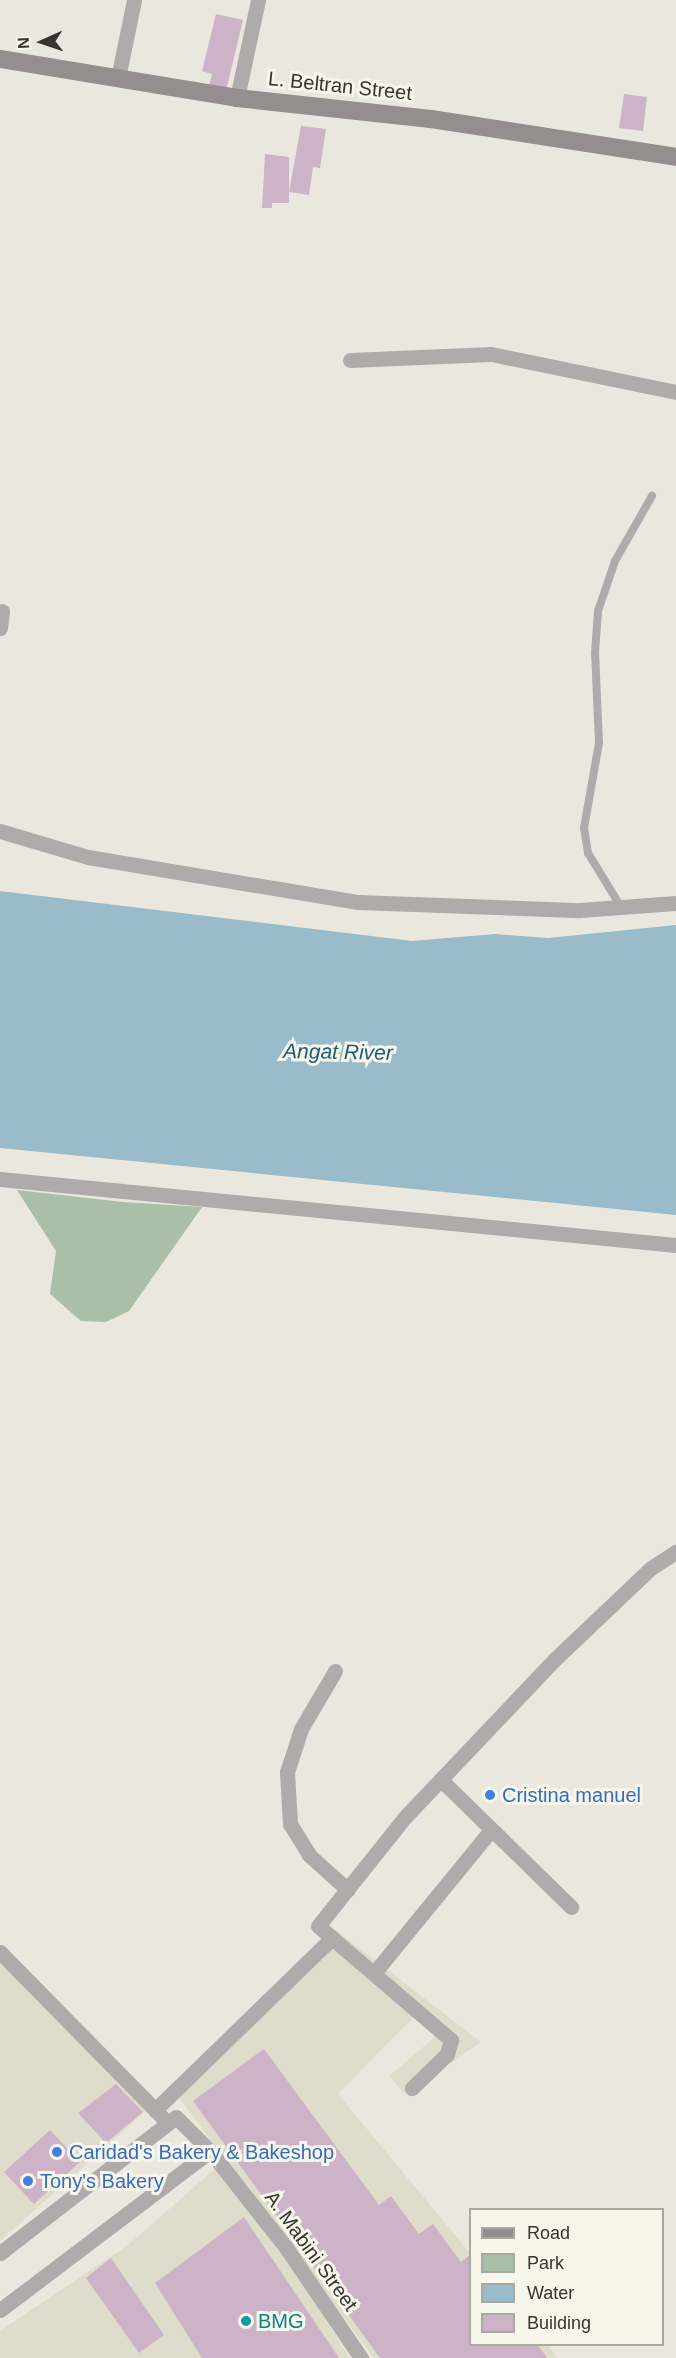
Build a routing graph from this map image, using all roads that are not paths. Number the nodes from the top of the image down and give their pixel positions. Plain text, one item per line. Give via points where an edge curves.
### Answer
1 (134, 0) edge
2 (258, 0) edge
3 (0, 59) edge
4 (118, 78) junction
5 (237, 98) junction
6 (676, 157) edge
7 (350, 360) dead end
8 (676, 392) edge
9 (652, 496) dead end
10 (2, 611) dead end
11 (0, 628) edge
12 (0, 831) edge
13 (676, 903) edge
14 (621, 907) junction
15 (0, 1179) edge
16 (676, 1245) edge
17 (676, 1552) edge
18 (334, 1671) dead end
19 (441, 1780) junction
20 (491, 1830) junction
21 (348, 1890) junction
22 (571, 1907) dead end
23 (333, 1938) junction
24 (0, 1953) edge
25 (374, 1973) junction
26 (412, 2088) dead end
27 (155, 2110) junction
28 (172, 2121) junction
29 (210, 2151) junction
30 (0, 2253) edge
31 (0, 2310) edge
32 (361, 2358) edge

1 - 4 street
2 - 5 street
3 - 4 street, L. Beltran Street
4 - 5 street, L. Beltran Street
5 - 6 street, L. Beltran Street via 431,119
7 - 8 street via 491,354
9 - 14 lane via 615,561 598,611 595,642 599,743 584,828 588,853
10 - 11 street
12 - 14 street via 88,857 358,902
13 - 14 street
15 - 16 street
17 - 19 street via 651,1568 555,1659
18 - 21 street via 301,1729 287,1772 290,1824 309,1855
19 - 20 street
19 - 21 street via 405,1817
20 - 22 street
20 - 25 street
21 - 23 street via 318,1926
23 - 25 street
23 - 27 street
24 - 27 street, A. Mabini Street
25 - 26 street via 451,2040 447,2054
27 - 28 street, A. Mabini Street
28 - 29 street, A. Mabini Street
28 - 30 street
29 - 31 street
29 - 32 street, A. Mabini Street via 287,2249

